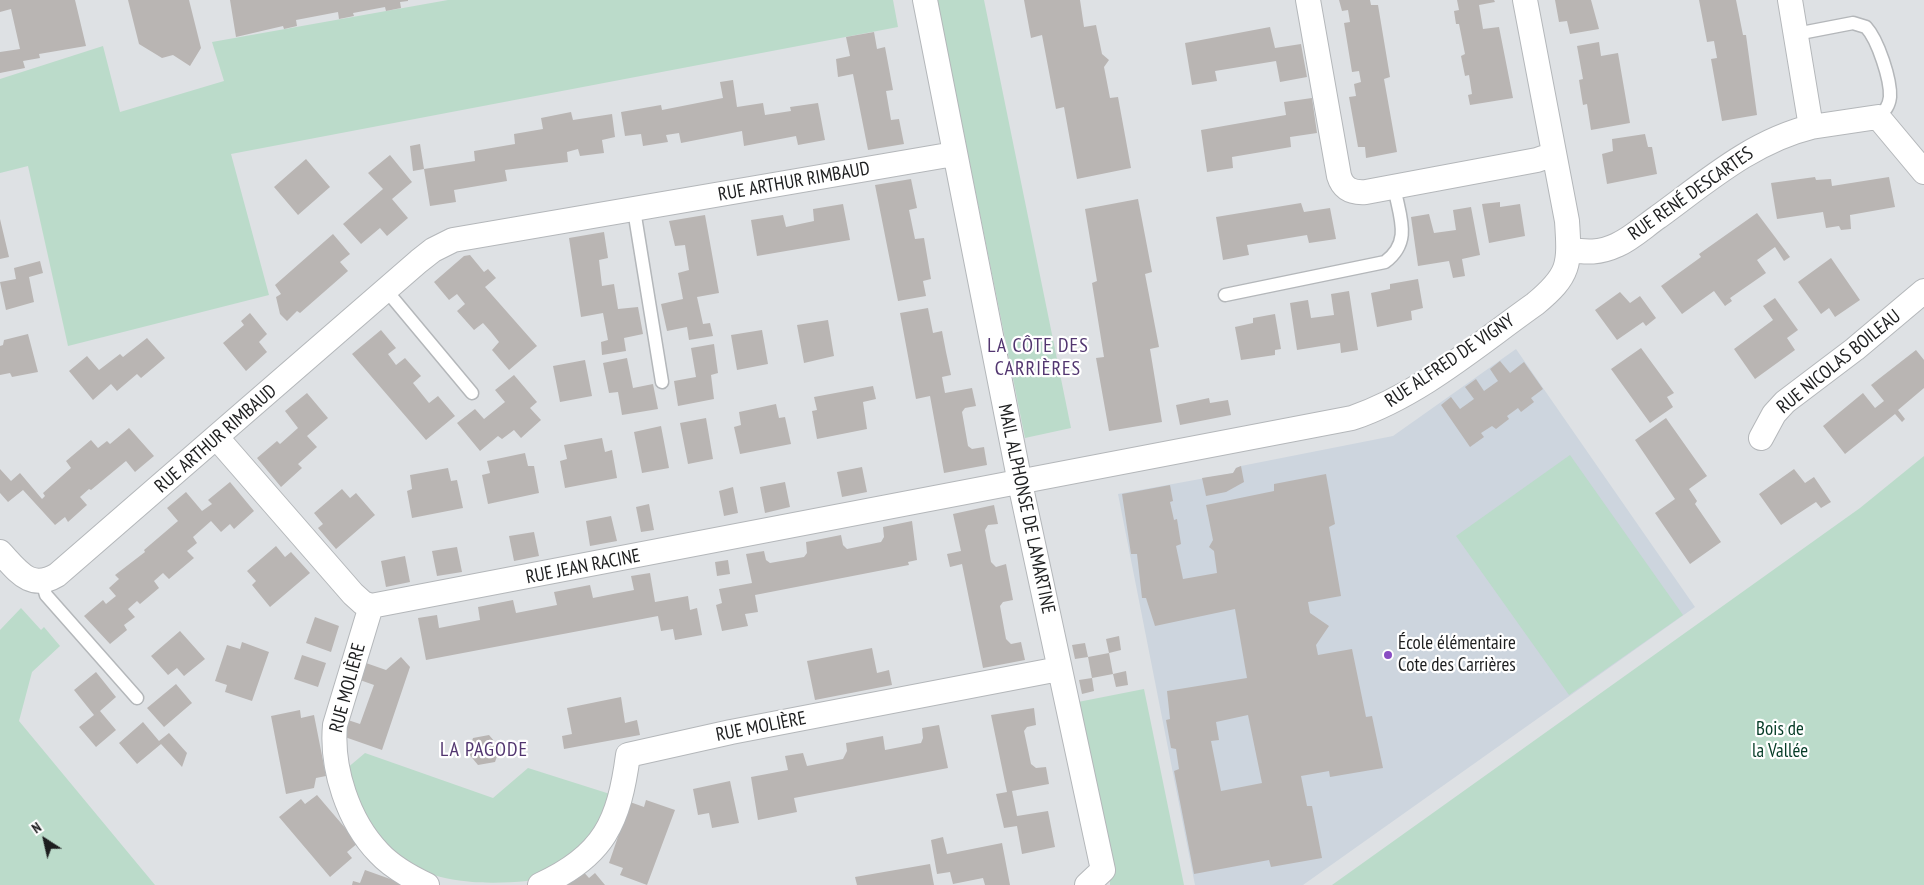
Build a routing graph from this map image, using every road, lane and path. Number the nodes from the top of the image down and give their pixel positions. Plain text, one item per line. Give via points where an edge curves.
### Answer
1 (925, 0) edge
2 (1308, 0) edge
3 (1525, 0) edge
4 (1790, 0) edge
5 (1796, 34) junction
6 (1878, 117) junction
7 (1811, 126) junction
8 (954, 154) junction
9 (1554, 154) junction
10 (1924, 172) edge
11 (1394, 186) junction
12 (634, 210) junction
13 (1569, 249) junction
14 (386, 290) junction
15 (1924, 291) edge
16 (1225, 295) dead end
17 (662, 382) dead end
18 (472, 393) dead end
19 (217, 438) junction
20 (1761, 438) dead end
21 (1020, 483) junction
22 (0, 552) edge
23 (42, 582) junction
24 (371, 606) junction
25 (1059, 669) junction
26 (137, 698) dead end
27 (1095, 878) edge
28 (427, 885) edge
29 (540, 885) edge

1 - 8 street, MAIL ALPHONSE DE LAMARTINE
2 - 11 street via 1342,184 1358,192
3 - 9 street, RUE ALFRED DE VIGNY
4 - 5 street
5 - 6 lane via 1854,23 1866,27 1878,46 1889,89 1888,105
5 - 7 street
6 - 7 street, RUE RENÉ DESCARTES
6 - 10 street
7 - 13 street, RUE RENÉ DESCARTES via 1765,143 1619,245 1584,253
8 - 12 street, RUE ARTHUR RIMBAUD
8 - 21 street, MAIL ALPHONSE DE LAMARTINE
9 - 11 street via 1537,160
9 - 13 street, RUE ALFRED DE VIGNY
11 - 16 lane via 1403,236 1398,251 1385,262
12 - 14 street, RUE ARTHUR RIMBAUD via 453,240 433,250
12 - 17 lane
13 - 21 street, RUE ALFRED DE VIGNY via 1565,272 1551,290 1408,393 1374,411 1333,423
14 - 18 lane
14 - 19 street, RUE ARTHUR RIMBAUD
15 - 20 street, RUE NICOLAS BOILEAU via 1856,349 1786,402 1774,414
19 - 23 street, RUE ARTHUR RIMBAUD via 68,568
19 - 24 street via 353,594
21 - 24 street, RUE JEAN RACINE
21 - 25 street, MAIL ALPHONSE DE LAMARTINE
22 - 23 street via 18,571
23 - 26 lane via 46,596
24 - 28 street, RUE MOLIÈRE via 335,725 340,776 348,802 366,838 394,866
25 - 27 street, MAIL ALPHONSE DE LAMARTINE
25 - 29 street, RUE MOLIÈRE via 628,755 623,793 605,834 577,864

